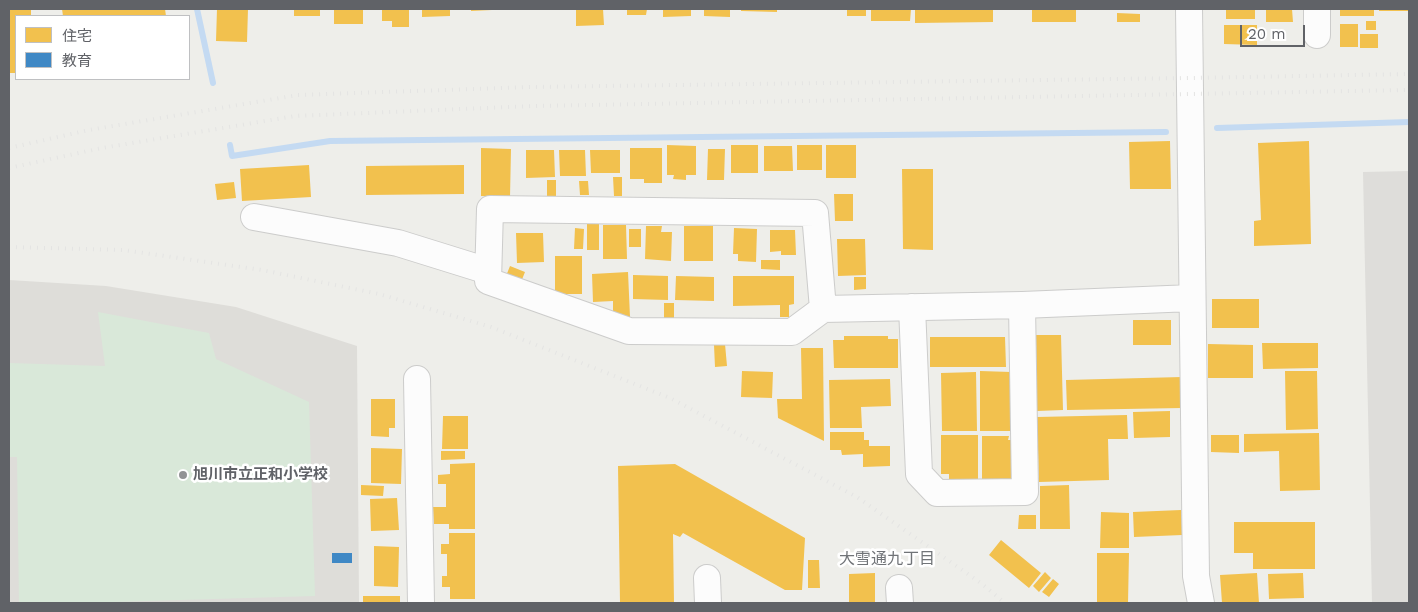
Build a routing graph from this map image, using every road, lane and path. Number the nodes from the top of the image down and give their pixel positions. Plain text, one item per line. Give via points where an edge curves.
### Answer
1 (1189, 9) edge
2 (1317, 9) edge
3 (1317, 35) dead end
4 (254, 217) dead end
5 (488, 271) junction
6 (1192, 298) junction
7 (1022, 305) junction
8 (912, 307) junction
9 (822, 309) junction
10 (417, 379) dead end
11 (707, 578) dead end
12 (421, 603) edge
13 (708, 603) edge
14 (1201, 603) edge

1 - 6 street
2 - 3 street
4 - 5 street via 398,243
5 - 9 street via 488,281 629,331 792,332
5 - 9 street via 490,209 815,214
6 - 7 street
6 - 14 street via 1196,576
7 - 8 street
7 - 8 street via 1025,492 937,493 919,474
8 - 9 street
10 - 12 street
11 - 13 street

